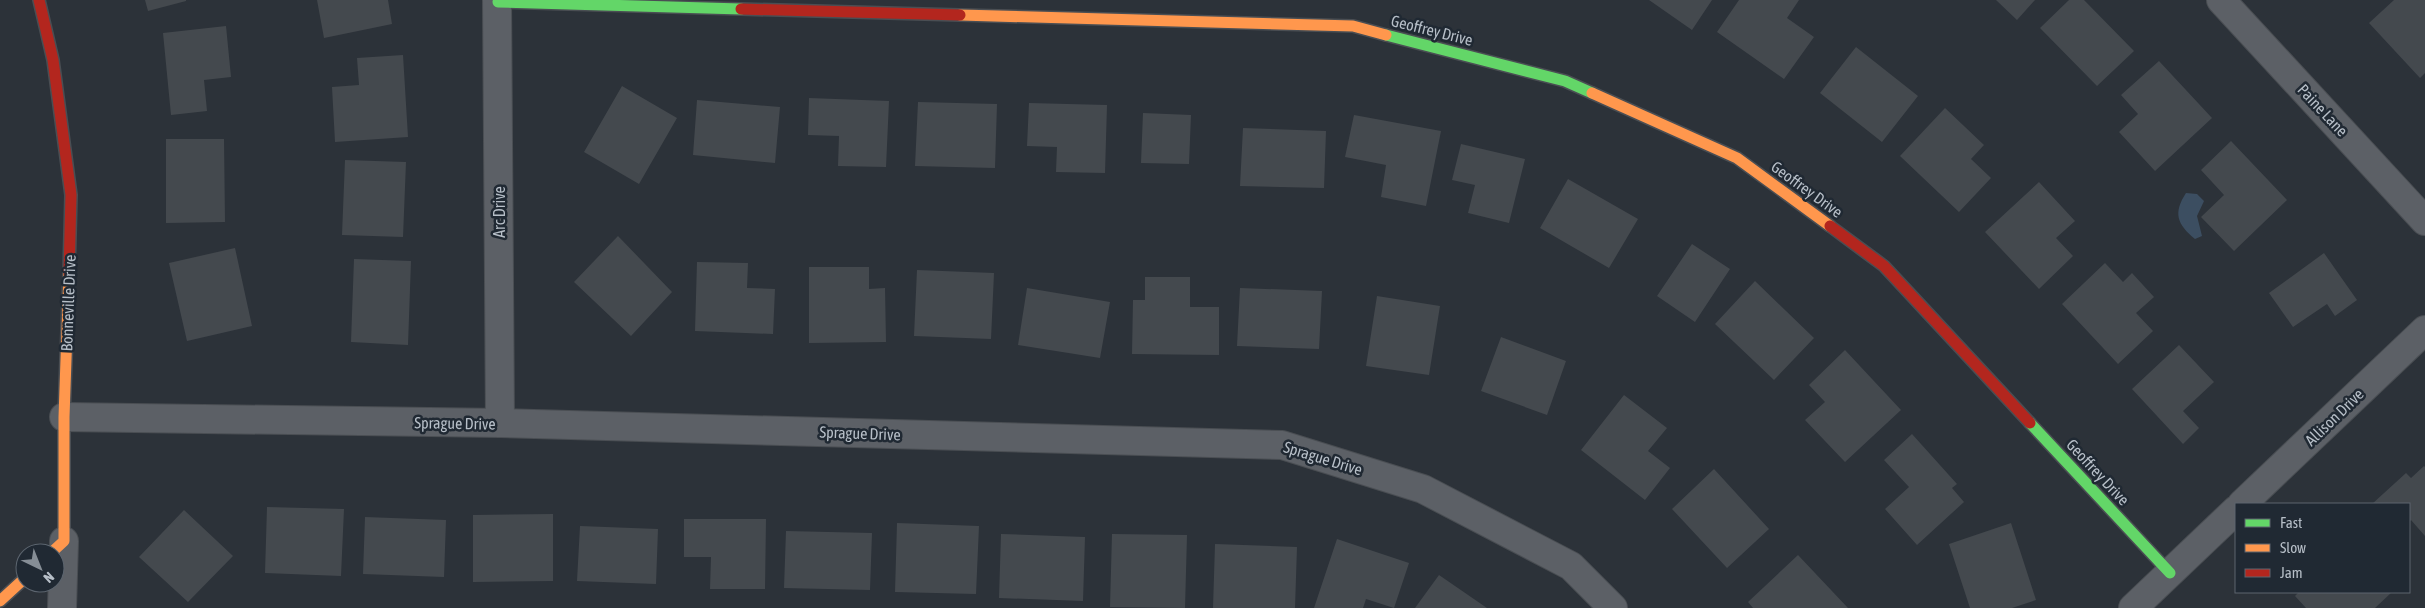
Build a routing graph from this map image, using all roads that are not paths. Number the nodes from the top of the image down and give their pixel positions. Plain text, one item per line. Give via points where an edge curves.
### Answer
1 (39, 0) edge
2 (2221, 0) edge
3 (497, 1) edge
4 (2425, 221) edge
5 (2425, 330) edge
6 (64, 417) junction
7 (500, 423) junction
8 (2243, 503) edge
9 (2235, 511) edge
10 (58, 543) edge
11 (2170, 573) junction
12 (15, 587) edge
13 (61, 593) edge
14 (0, 601) edge
15 (62, 608) edge
16 (1613, 608) edge
17 (2133, 608) edge

1 - 6 street, Bonneville Drive via 53,60 71,195
2 - 4 street, Paine Lane
3 - 7 street, Arc Drive
3 - 11 street, Geoffrey Drive via 1353,26 1566,81 1737,158 1884,266
5 - 8 street, Allison Drive
6 - 7 street, Sprague Drive
6 - 10 street, Bonneville Drive
7 - 16 street, Sprague Drive via 1282,445 1423,489 1571,566
9 - 11 street
11 - 17 street
12 - 14 street
13 - 15 street, Bonneville Drive

